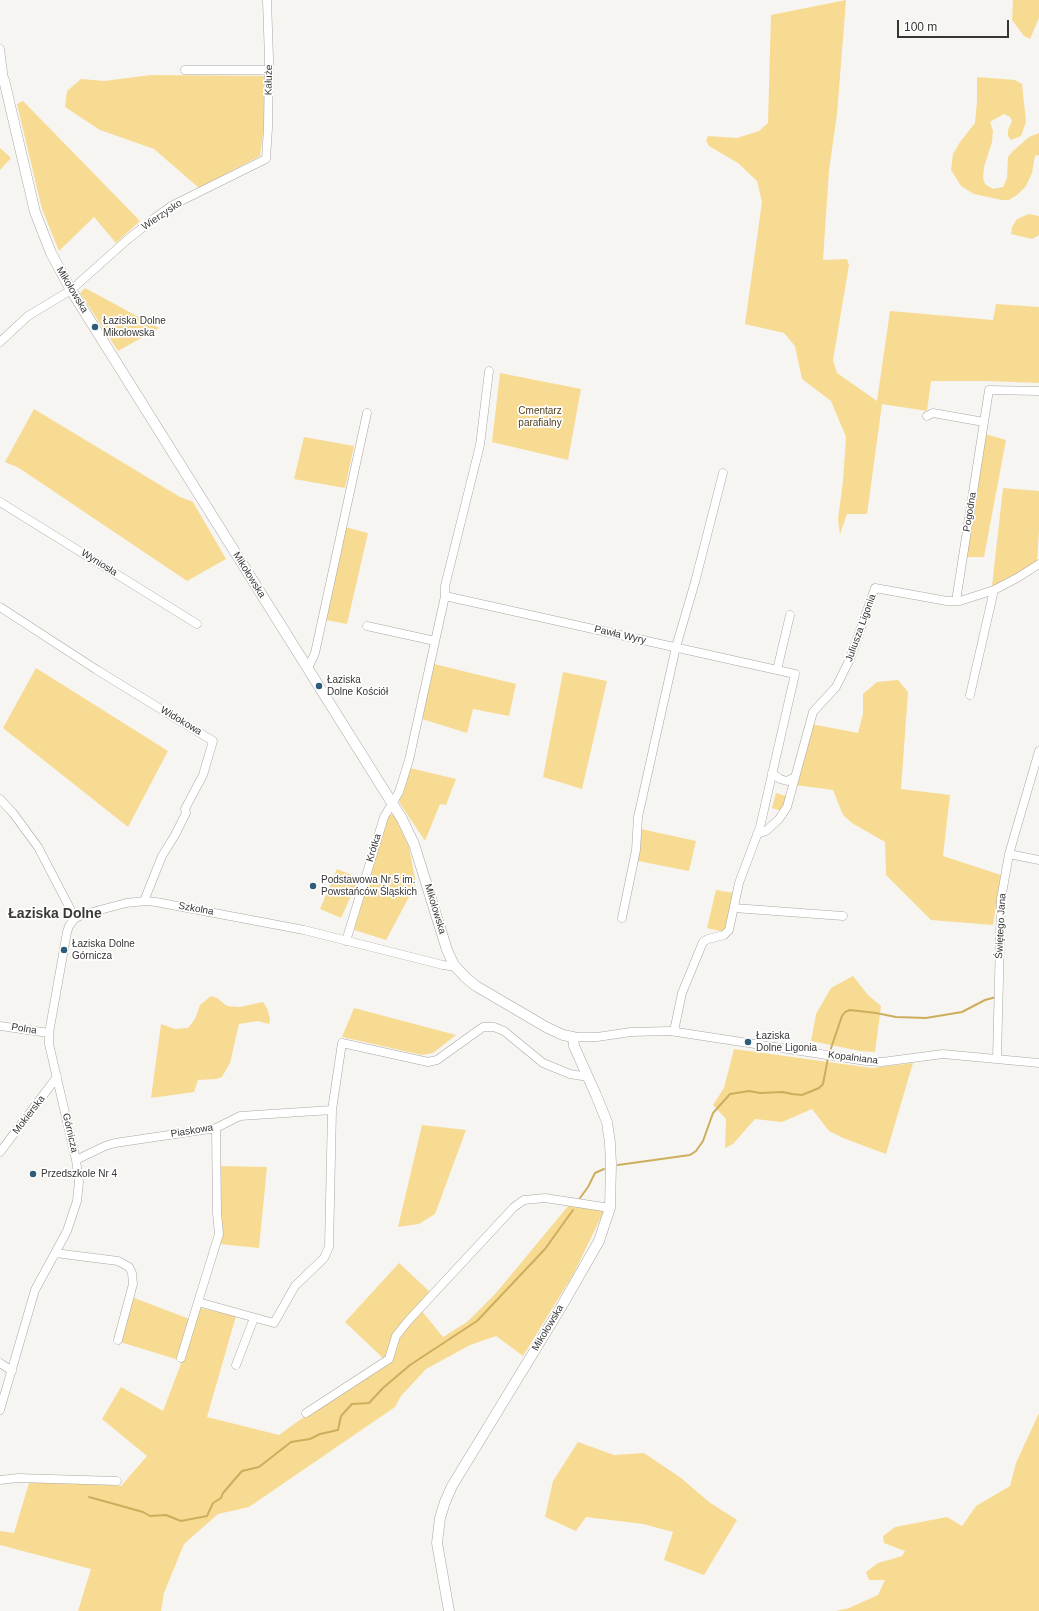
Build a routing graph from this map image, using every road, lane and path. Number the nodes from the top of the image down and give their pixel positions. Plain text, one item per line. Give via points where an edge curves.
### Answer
1 (267, 0) edge
2 (0, 49) edge
3 (185, 70) dead end
4 (269, 70) junction
5 (2, 78) edge
6 (266, 159) joint
7 (71, 290) junction
8 (0, 342) edge
9 (490, 371) dead end
10 (1039, 391) edge
11 (367, 413) dead end
12 (927, 416) dead end
13 (984, 422) junction
14 (723, 473) dead end
15 (0, 502) edge
16 (1039, 564) edge
17 (994, 590) junction
18 (445, 596) junction
19 (956, 601) junction
20 (0, 607) edge
21 (790, 615) dead end
22 (197, 624) dead end
23 (367, 626) dead end
24 (435, 640) junction
25 (676, 647) junction
26 (308, 668) junction
27 (777, 670) junction
28 (970, 694) dead end
29 (1039, 751) edge
30 (772, 773) junction
31 (795, 777) junction
32 (0, 800) edge
33 (392, 803) junction
34 (757, 834) junction
35 (1009, 854) junction
36 (1039, 860) edge
37 (144, 901) junction
38 (734, 908) junction
39 (843, 916) dead end
40 (75, 918) junction
41 (622, 918) dead end
42 (346, 941) junction
43 (454, 965) junction
44 (0, 1026) edge
45 (674, 1031) junction
46 (49, 1033) junction
47 (573, 1037) junction
48 (997, 1058) junction
49 (1039, 1063) edge
50 (588, 1077) junction
51 (57, 1078) junction
52 (332, 1110) junction
53 (216, 1128) junction
54 (0, 1152) edge
55 (76, 1160) junction
56 (610, 1208) junction
57 (55, 1253) junction
58 (198, 1302) junction
59 (254, 1318) junction
60 (118, 1340) dead end
61 (181, 1358) dead end
62 (0, 1363) edge
63 (236, 1365) dead end
64 (12, 1370) junction
65 (0, 1410) edge
66 (306, 1413) dead end
67 (0, 1480) edge
68 (117, 1481) dead end
69 (449, 1611) edge

1 - 4 street, Kałuże
2 - 5 street
3 - 4 street
4 - 6 street, Kałuże
5 - 7 street, Mikołowska via 35,212 51,253
6 - 7 street, Wierzysko via 156,216
7 - 8 street, Wierzysko via 28,316
7 - 26 street, Mikołowska
9 - 18 street, Krótka via 480,445 445,586
10 - 13 street, Pogodna via 989,390
11 - 26 street via 315,653
12 - 13 street via 933,413
13 - 19 street, Pogodna
14 - 25 street
15 - 22 street, Wyniosła
16 - 17 street, Juliusza Ligonia
17 - 19 street, Juliusza Ligonia
17 - 28 street
18 - 24 street, Krótka
18 - 25 street, Pawła Wyry
19 - 31 street, Juliusza Ligonia via 875,588 850,659 836,687 813,712
20 - 37 street, Widokowa via 213,741 203,775 175,835 162,856
21 - 27 street
23 - 24 street
24 - 33 street, Krótka via 409,760 399,792
25 - 27 street, Pawła Wyry
25 - 41 street via 638,817 636,850
26 - 33 street, Mikołowska
27 - 30 street, Pawła Wyry via 795,674
29 - 35 street, Świętego Jana
30 - 31 street via 787,781
30 - 34 street
31 - 34 street via 787,807 766,831
32 - 40 street via 14,813 38,847
33 - 42 street, Krótka via 384,817
33 - 43 street, Mikołowska via 414,844
34 - 38 street via 739,883
35 - 36 street
35 - 48 street, Świętego Jana via 1001,899
37 - 40 street, Szkolna via 126,903
37 - 42 street, Szkolna via 290,927
38 - 39 street
38 - 45 street via 729,930 724,935 703,942 682,993
40 - 46 street, Górnicza via 67,932
42 - 43 street, Szkolna via 443,965
43 - 47 street, Mikołowska via 476,986 554,1032
44 - 46 street, Polna
45 - 47 street, Kopalniana
45 - 48 street, Kopalniana via 866,1061 882,1062 933,1055
46 - 51 street, Górnicza via 50,1055
47 - 50 street, Mikołowska via 574,1046
48 - 49 street, Kopalniana
50 - 52 street via 570,1074 543,1063 504,1031 494,1027 483,1027 437,1060 428,1062 342,1043
50 - 56 street, Mikołowska via 609,1136
51 - 54 street, Mokierska
51 - 55 street, Górnicza
52 - 53 street, Piaskowa via 240,1116
52 - 59 street via 329,1247 324,1258 295,1286 274,1323
53 - 55 street, Piaskowa via 115,1142
53 - 58 street via 219,1234
55 - 57 street, Górnicza via 79,1182 77,1201 67,1231
56 - 66 street via 545,1198 524,1200 408,1321 396,1336 389,1359
56 - 69 street, Mikołowska via 599,1242 452,1486 445,1502 437,1543
57 - 60 street via 118,1261 129,1267 133,1284
57 - 64 street, Górnicza via 35,1290
58 - 59 street
58 - 61 street
59 - 63 street
62 - 64 street
64 - 65 street, Górnicza
67 - 68 street via 26,1478

